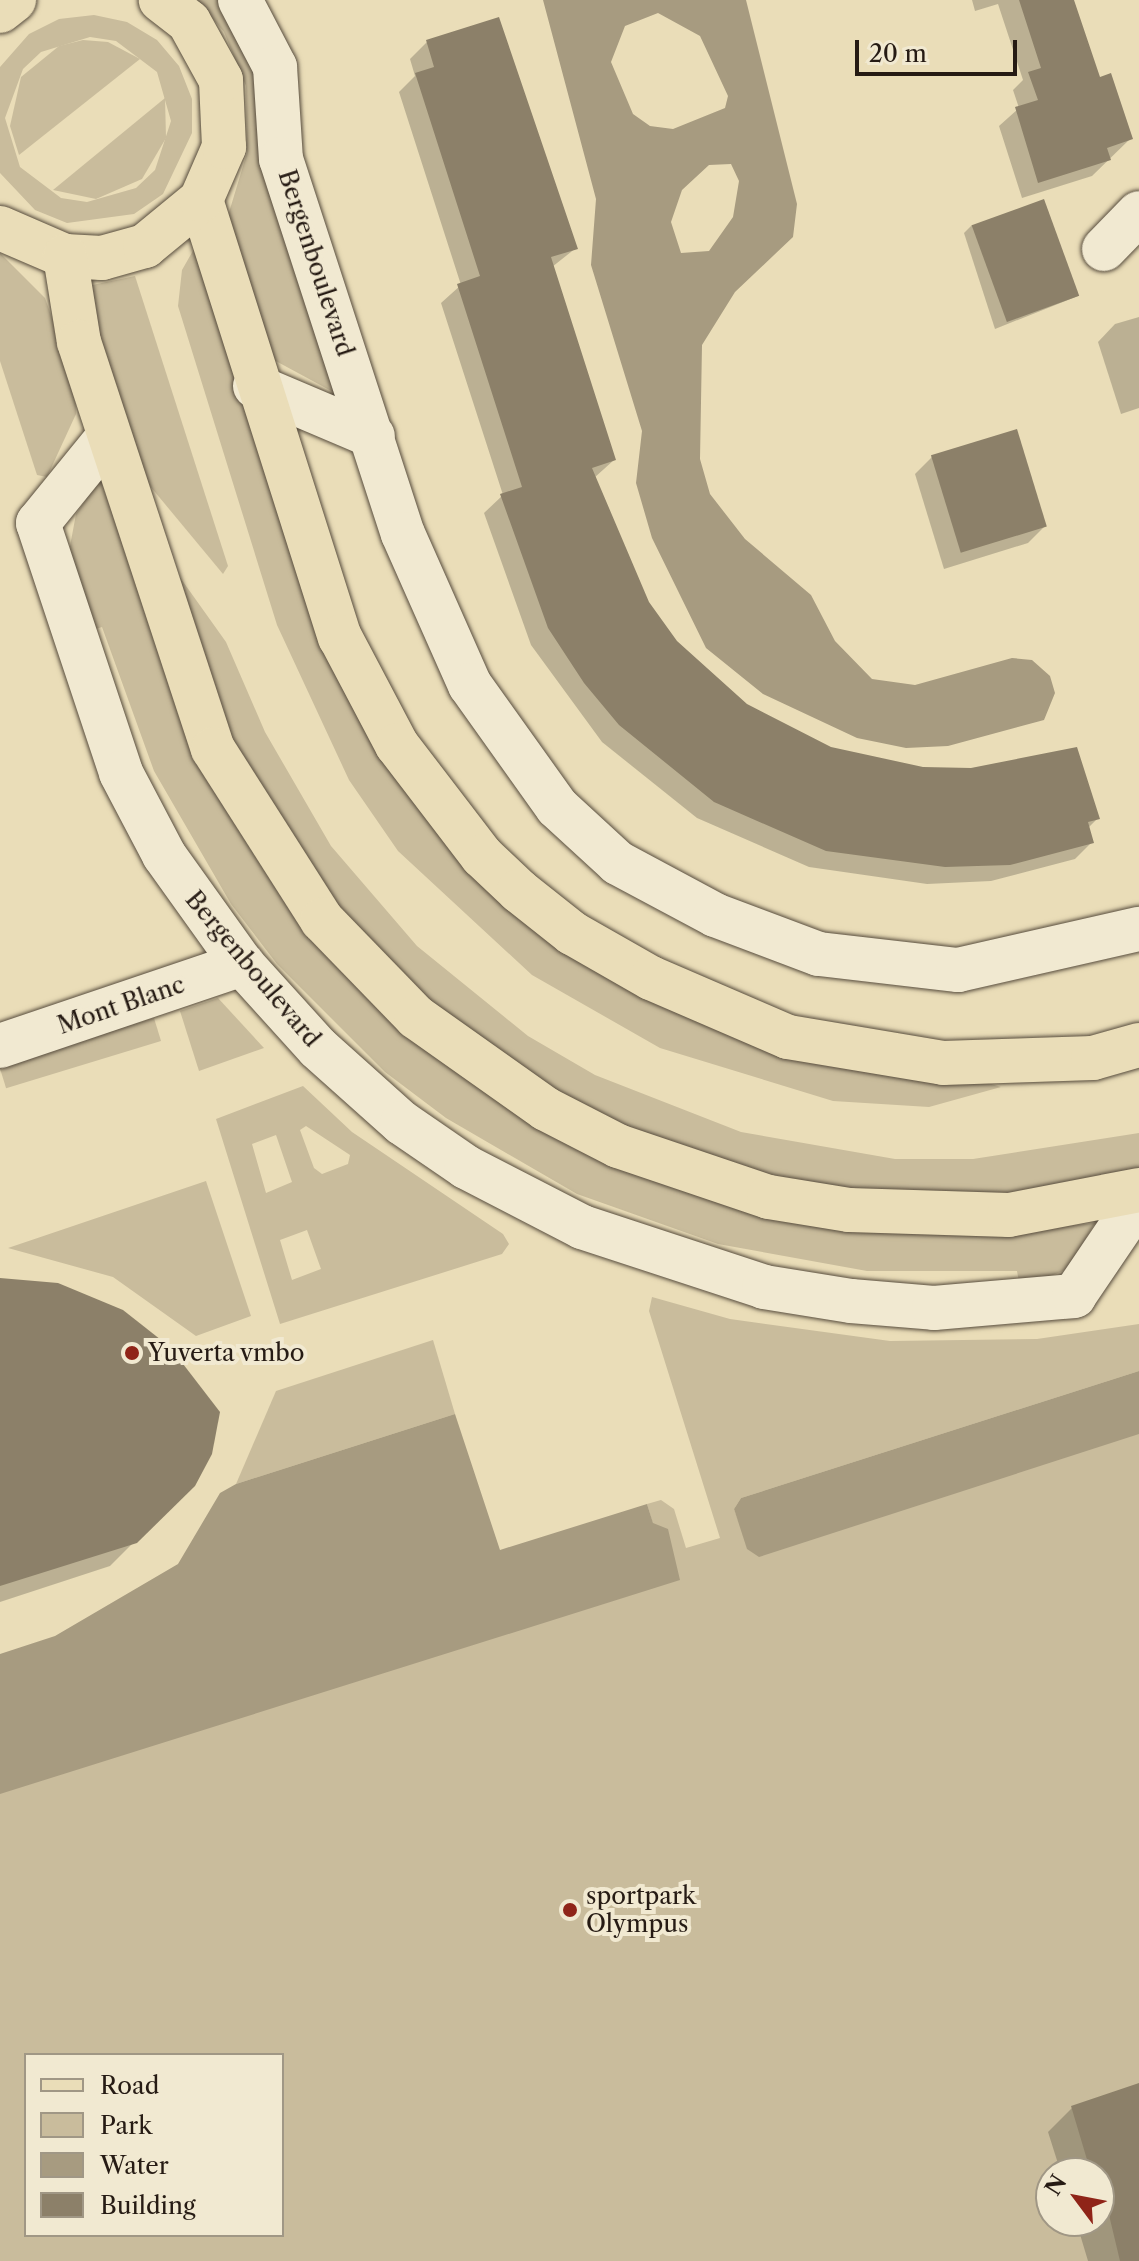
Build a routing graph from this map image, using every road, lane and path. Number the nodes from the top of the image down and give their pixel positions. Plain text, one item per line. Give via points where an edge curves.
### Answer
1 (14, 0) edge
2 (161, 0) edge
3 (240, 0) edge
4 (0, 11) edge
5 (201, 200) junction
6 (1139, 213) edge
7 (0, 228) edge
8 (1104, 249) dead end
9 (65, 256) junction
10 (255, 386) junction
11 (373, 436) junction
12 (108, 437) junction
13 (1139, 929) edge
14 (242, 964) junction
15 (1139, 1045) edge
16 (0, 1046) edge
17 (1139, 1190) edge
18 (1139, 1200) edge

1 - 4 main road
2 - 5 main road via 189,22 221,80 224,147
3 - 11 street, Bergenboulevard via 275,67 281,159
5 - 9 main road via 145,246 102,258
5 - 10 main road
6 - 8 street
7 - 9 main road
9 - 12 main road via 69,304
10 - 11 street
10 - 15 main road via 340,637 397,745 482,856 572,933 711,1009 861,1054 1021,1063 1093,1058
11 - 13 street, Bergenboulevard via 444,635 495,730 557,807 618,863 715,915 819,954 958,970
12 - 14 street, Bergenboulevard via 38,523 121,773 164,855
12 - 17 main road via 187,687 245,809 358,960 479,1066 618,1146 769,1197 889,1214 1009,1215
14 - 16 street, Mont Blanc
14 - 18 street, Bergenboulevard via 362,1090 466,1167 582,1227 764,1287 934,1308 1074,1296

